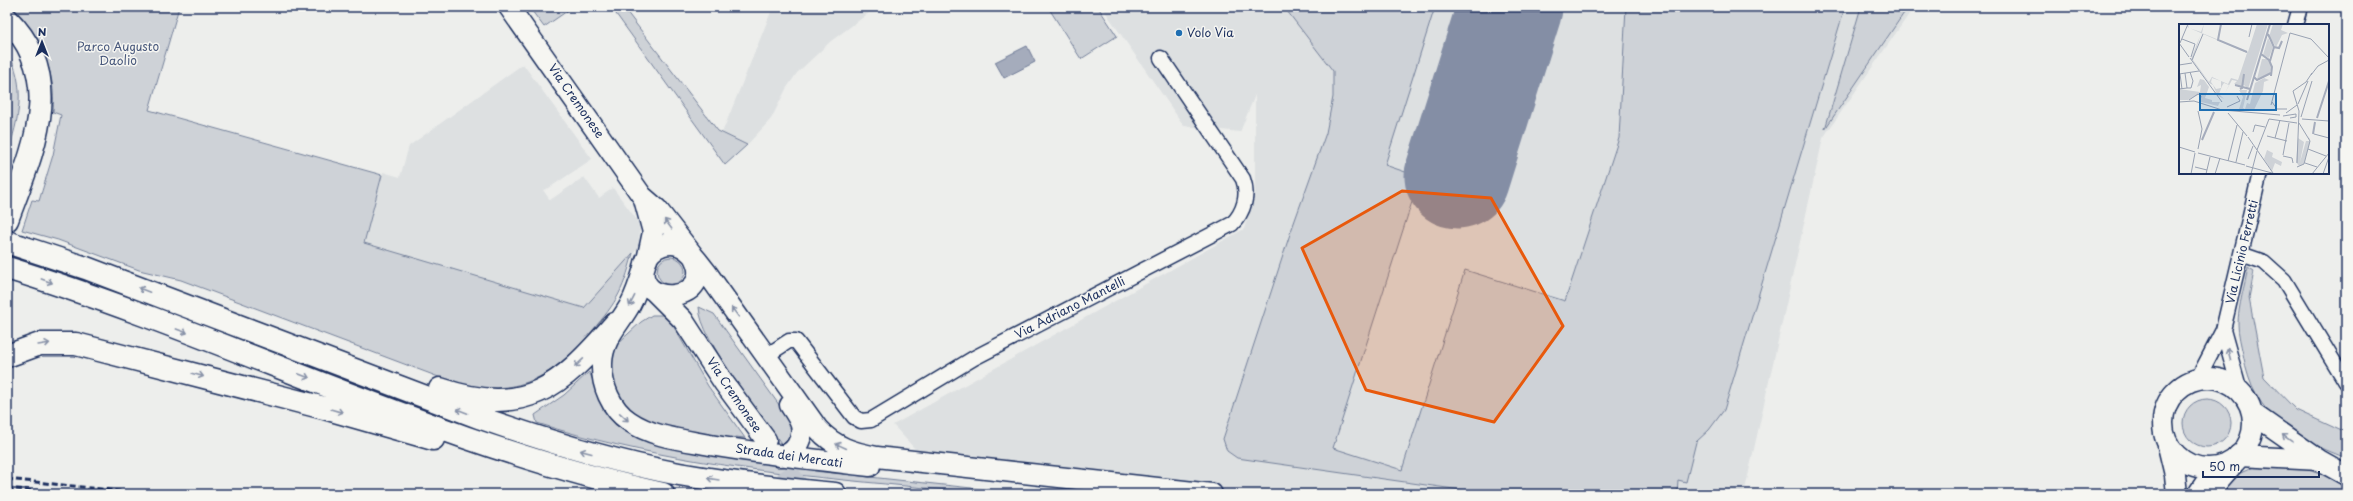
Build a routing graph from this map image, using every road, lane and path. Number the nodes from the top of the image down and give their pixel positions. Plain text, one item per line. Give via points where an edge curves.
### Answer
1 (509, 7) edge
2 (2300, 7) edge
3 (7, 19) edge
4 (2295, 24) edge
5 (7, 38) edge
6 (1161, 58) dead end
7 (2260, 174) edge
8 (7, 179) edge
9 (642, 196) junction
10 (7, 220) edge
11 (12, 244) edge
12 (692, 254) junction
13 (2241, 254) junction
14 (646, 262) junction
15 (8, 268) edge
16 (694, 282) junction
17 (654, 290) junction
18 (165, 298) junction
19 (616, 324) junction
20 (747, 329) junction
21 (2223, 330) junction
22 (703, 348) junction
23 (7, 356) edge
24 (766, 356) junction
25 (2197, 380) junction
26 (2346, 382) edge
27 (2240, 391) junction
28 (2252, 412) junction
29 (766, 440) tunnel mouth
30 (2166, 440) junction
31 (779, 456) junction
32 (529, 460) junction
33 (2233, 460) junction
34 (2319, 460) junction
35 (2346, 475) edge
36 (663, 494) edge
37 (835, 494) edge
38 (1127, 494) edge
39 (1212, 494) edge
40 (2177, 494) edge
41 (2198, 494) edge
42 (2210, 494) edge

1 - 9 street, Via Cremonese
2 - 4 street
3 - 10 highway via 24,38 33,56 42,97 34,140
5 - 8 highway via 22,65 28,93 23,130
6 - 24 street, Via Adriano Mantelli via 1243,179 1245,199 1240,214 1232,224 974,358 871,420 861,421 854,417 796,341 789,341
7 - 13 street, Via Licinio Ferretti
12 -> 9 street, Via Cremonese via 657,209
9 - 14 street, Via Cremonese via 652,228
18 -> 11 highway
12 - 14 street via 679,245 668,244 657,247
12 - 16 street, Via Cremonese via 698,271
20 -> 12 street, Strada dei Mercati
13 - 21 street, Via Licinio Ferretti
13 - 26 street via 2264,262 2284,280
14 - 17 street, Via Cremonese via 645,276
14 -> 19 street, Strada dei Mercati via 634,298
15 -> 32 highway
16 - 17 street via 687,291 676,296 664,296
16 - 22 street, Via Cremonese via 691,307
17 - 22 street, Via Cremonese via 680,315
19 -> 18 highway via 584,359 552,385 525,397 497,401 447,392 255,321
37 -> 18 highway via 698,477 576,449 481,418
19 -> 31 street, Strada dei Mercati via 604,351 602,376 610,400 629,421 648,431 671,437
20 - 24 street, Strada dei Mercati
20 - 31 street via 763,364 801,426 801,436 796,446 789,454
21 - 25 street
27 -> 21 street
22 - 29 street, Via Cremonese via 724,383
23 -> 32 highway via 31,346 49,343 87,346 454,445
39 -> 24 street, Strada dei Mercati via 889,459 856,453 834,443 824,435
25 - 27 street via 2212,379 2227,383
25 - 30 street via 2183,386 2168,403 2163,426
27 - 28 street
28 - 33 street via 2251,436
34 -> 28 street
30 - 33 street via 2174,453 2185,462 2198,467 2213,468
30 - 40 street
31 - 38 street, Strada dei Mercati
32 - 36 highway
33 - 34 street
33 - 41 street via 2213,473
33 - 42 highway
34 - 35 street

